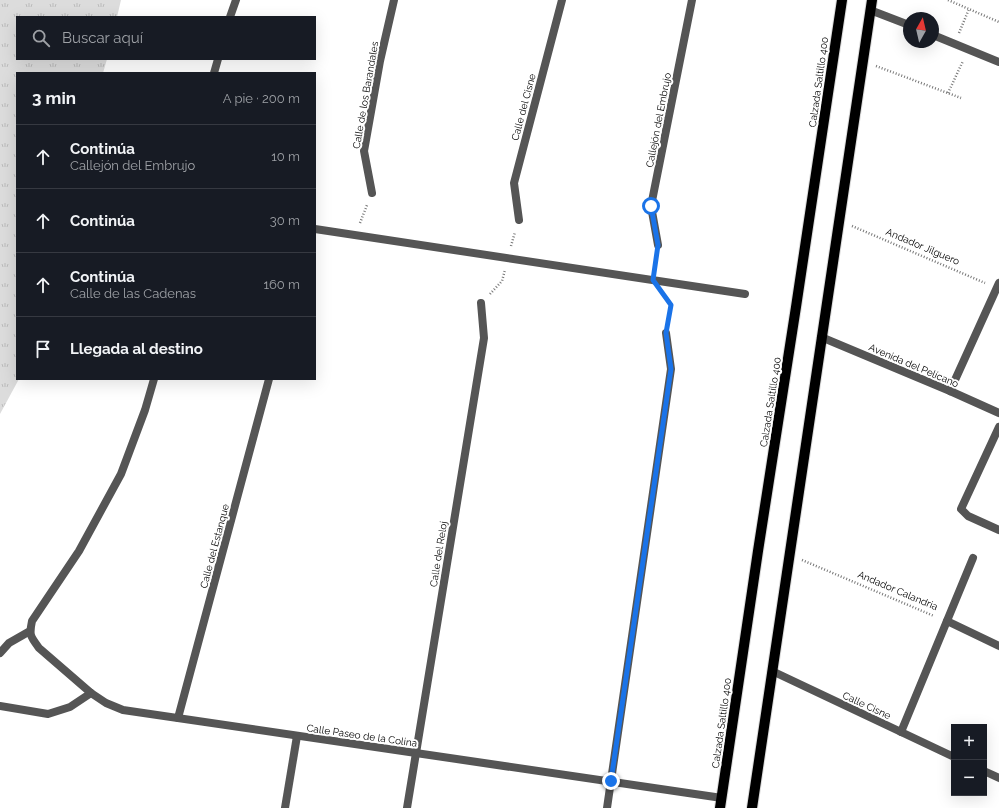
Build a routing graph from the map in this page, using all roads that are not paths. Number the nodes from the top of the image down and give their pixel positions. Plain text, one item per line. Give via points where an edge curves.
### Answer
1 (236, 0) edge
2 (394, 0) edge
3 (562, 0) edge
4 (692, 0) edge
5 (842, 0) edge
6 (871, 5) edge
7 (230, 16) edge
8 (903, 23) edge
9 (939, 38) edge
10 (218, 60) edge
11 (999, 62) edge
12 (214, 72) edge
13 (372, 193) road end
14 (519, 220) road end
15 (316, 229) edge
16 (658, 245) dead end
17 (998, 287) edge
18 (745, 294) dead end
19 (481, 303) road end
20 (666, 333) road end
21 (821, 337) junction
22 (154, 380) edge
23 (269, 380) edge
24 (950, 391) junction
25 (999, 413) edge
26 (999, 427) edge
27 (999, 530) edge
28 (973, 558) dead end
29 (947, 621) junction
30 (30, 631) junction
31 (999, 646) edge
32 (0, 653) edge
33 (772, 671) junction
34 (91, 693) junction
35 (0, 706) edge
36 (178, 718) junction
37 (901, 732) junction
38 (297, 736) junction
39 (416, 753) junction
40 (951, 756) edge
41 (987, 772) edge
42 (999, 778) edge
43 (611, 781) junction
44 (722, 798) junction
45 (285, 808) edge
46 (407, 808) edge
47 (607, 808) edge
48 (720, 808) edge
49 (752, 808) edge

1 - 7 street
2 - 13 street, Calle de los Barandales via 364,151
3 - 14 street, Calle del Cisne via 514,183
4 - 16 street, Callejón del Embrujo via 651,206
5 - 44 main road, Calzada Saltillo 400
6 - 8 street
6 - 21 main road
9 - 11 street
10 - 12 street
15 - 18 street
17 - 24 street
19 - 39 street, Calle del Reloj via 484,338
20 - 43 street via 671,369
21 - 24 street, Avenida del Pelícano
21 - 33 main road
22 - 30 street via 121,474 79,550 32,621
23 - 36 street, Calle del Estanque
24 - 25 street, Avenida del Pelícano
26 - 27 street via 961,509 968,516
28 - 29 street
29 - 31 street, Andador Calandria
29 - 37 street
30 - 32 street via 9,643
30 - 34 street, Calle Paseo de la Colina via 39,648
33 - 37 street, Calle Cisne
33 - 49 main road
34 - 35 street via 70,706 48,714
34 - 36 street, Calle Paseo de la Colina via 123,710
36 - 38 street, Calle Paseo de la Colina
37 - 40 street, Calle Cisne
38 - 39 street, Calle Paseo de la Colina
38 - 45 street
39 - 43 street, Calle Paseo de la Colina
39 - 46 street, Calle del Reloj
41 - 42 street
43 - 44 street, Calle Paseo de la Colina
43 - 47 street
44 - 48 main road, Calzada Saltillo 400

